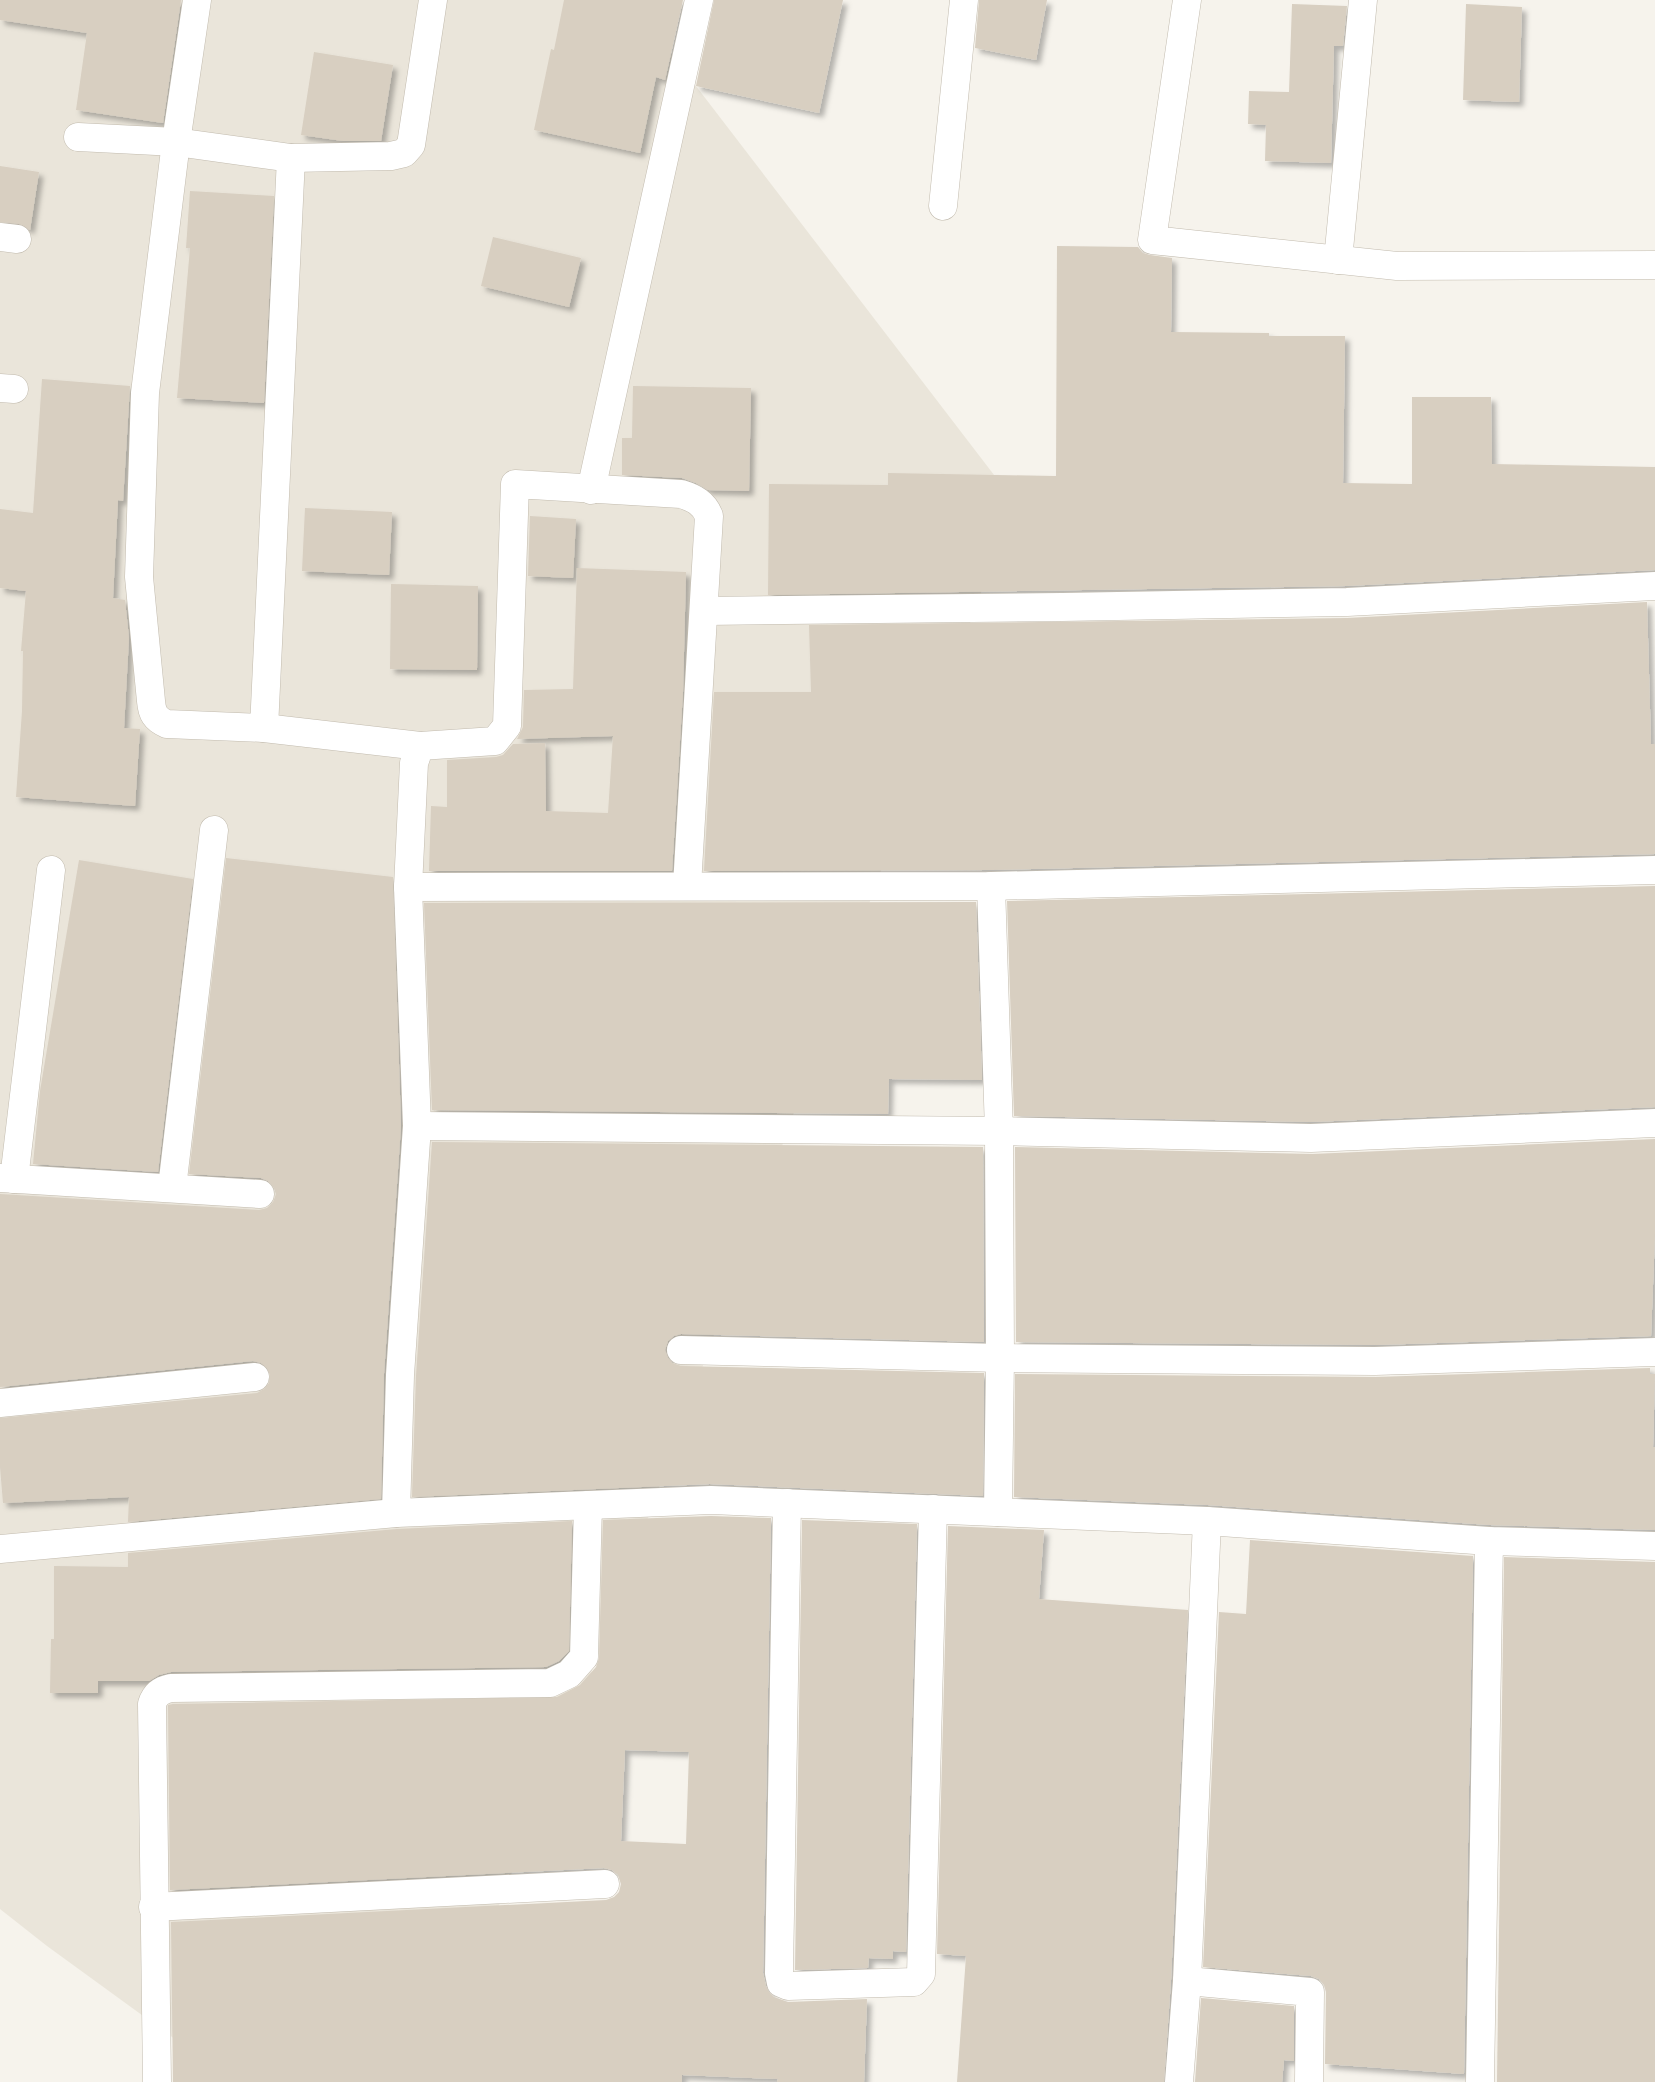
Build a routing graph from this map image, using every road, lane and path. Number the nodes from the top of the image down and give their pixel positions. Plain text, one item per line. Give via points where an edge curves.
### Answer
1 (196, 0) edge
2 (433, 0) edge
3 (699, 0) edge
4 (964, 0) edge
5 (1188, 0) edge
6 (1362, 0) edge
7 (78, 137) dead end
8 (176, 142) junction
9 (291, 158) junction
10 (942, 206) dead end
11 (1338, 260) junction
12 (1655, 265) edge
13 (590, 490) junction
14 (1655, 586) edge
15 (705, 611) junction
16 (264, 728) junction
17 (420, 746) junction
18 (214, 830) dead end
19 (52, 870) dead end
20 (1655, 870) edge
21 (687, 886) junction
22 (991, 886) junction
23 (408, 887) junction
24 (1655, 1123) edge
25 (417, 1126) junction
26 (999, 1131) junction
27 (7, 1178) edge
28 (172, 1188) junction
29 (260, 1194) dead end
30 (681, 1350) dead end
31 (1655, 1352) edge
32 (1000, 1358) junction
33 (255, 1377) dead end
34 (0, 1403) edge
35 (787, 1503) junction
36 (588, 1505) junction
37 (933, 1509) junction
38 (396, 1512) junction
39 (998, 1512) junction
40 (1207, 1521) junction
41 (1489, 1541) junction
42 (1655, 1546) edge
43 (0, 1549) edge
44 (604, 1884) dead end
45 (153, 1907) junction
46 (1187, 1981) junction
47 (157, 2082) edge
48 (1180, 2082) edge
49 (1309, 2082) edge
50 (1480, 2082) edge

1 - 8 street
2 - 9 street via 412,145 404,153 380,156
3 - 13 street
4 - 10 street
5 - 11 street via 1152,240
6 - 11 street
7 - 8 street
8 - 9 street
8 - 16 street via 145,393 139,576 152,712 167,724
9 - 16 street
11 - 12 street via 1397,266
13 - 15 street via 681,494 706,506 709,516
13 - 17 street via 515,484 507,726 495,741
14 - 15 street via 1347,602
15 - 21 street
16 - 17 street
17 - 23 street via 414,763
18 - 28 street
19 - 27 street
20 - 22 street
21 - 22 street
21 - 23 street
22 - 26 street
23 - 25 street
24 - 26 street via 1311,1138
25 - 26 street
25 - 38 street via 400,1376
26 - 32 street
27 - 28 street
28 - 29 street
30 - 32 street
31 - 32 street via 1375,1361
32 - 39 street
33 - 34 street
35 - 36 street via 711,1500
35 - 37 street
35 - 37 street via 779,1973 780,1983 788,1986 914,1982 921,1974
36 - 38 street
36 - 45 street via 584,1657 569,1674 550,1683 171,1688 158,1692 152,1704
37 - 39 street
38 - 43 street
39 - 40 street
40 - 41 street
40 - 46 street
41 - 42 street
41 - 50 street
44 - 45 street
45 - 47 street
46 - 48 street
46 - 49 street via 1310,1992

